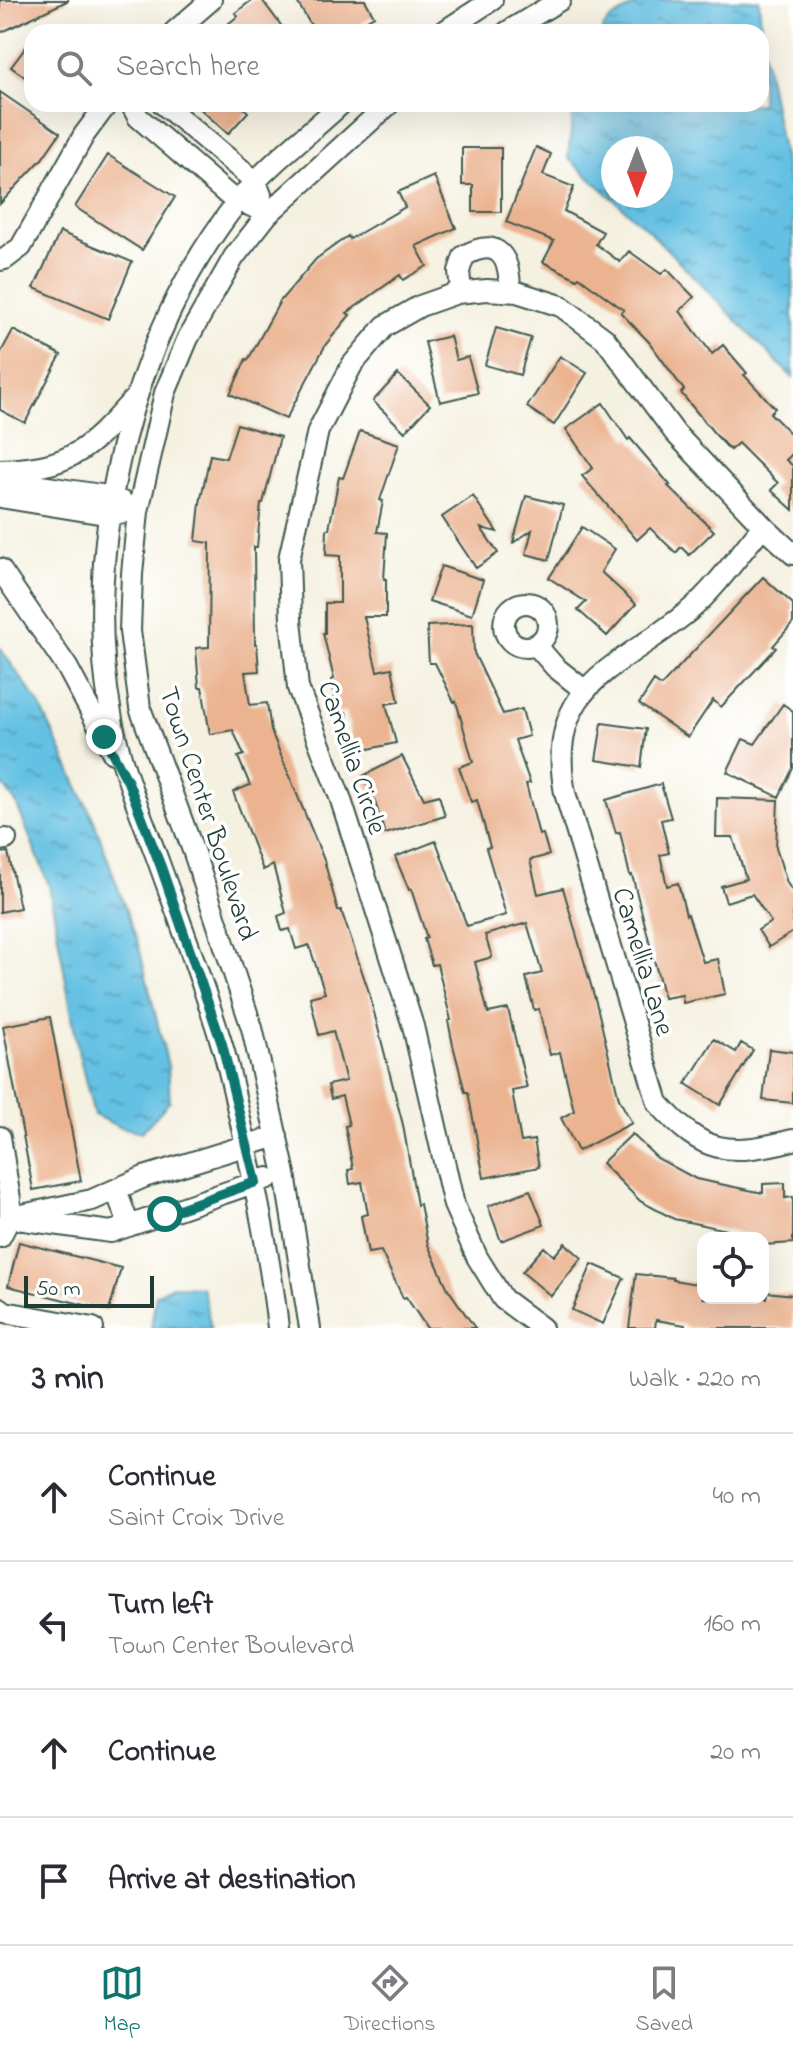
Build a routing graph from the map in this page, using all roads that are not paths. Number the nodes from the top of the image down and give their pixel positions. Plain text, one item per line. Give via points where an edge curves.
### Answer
1 (211, 0) edge
2 (492, 0) edge
3 (559, 0) edge
4 (183, 24) edge
5 (455, 24) edge
6 (520, 24) edge
7 (101, 112) edge
8 (135, 112) edge
9 (173, 112) edge
10 (332, 112) edge
11 (380, 112) edge
12 (256, 182) junction
13 (239, 200) junction
14 (268, 214) junction
15 (0, 260) edge
16 (510, 291) junction
17 (461, 292) junction
18 (134, 399) junction
19 (0, 470) edge
20 (0, 480) edge
21 (0, 497) edge
22 (112, 506) junction
23 (138, 511) junction
24 (763, 526) junction
25 (793, 554) edge
26 (0, 569) edge
27 (536, 645) dead end
28 (584, 690) junction
29 (128, 782) junction
30 (277, 1136) junction
31 (0, 1137) edge
32 (793, 1140) edge
33 (246, 1147) junction
34 (285, 1174) junction
35 (256, 1182) junction
36 (116, 1190) junction
37 (10, 1218) junction
38 (129, 1226) junction
39 (0, 1237) edge
40 (0, 1308) edge
41 (27, 1322) edge
42 (93, 1328) edge
43 (278, 1328) edge
44 (310, 1328) edge
45 (542, 1328) edge

1 - 4 street
2 - 5 street
3 - 6 street
7 - 15 street via 21,247
8 - 13 street
9 - 12 street
10 - 12 street
11 - 14 street, Town Center Boulevard
12 - 13 street
12 - 14 street
13 - 14 street
13 - 18 street via 193,268 157,338
14 - 23 street, Town Center Boulevard via 234,257 188,338 165,393
16 - 17 street, Camellia Circle
16 - 17 street via 504,255 478,248 464,256
16 - 24 street, Camellia Circle via 561,306 605,339 675,433
17 - 45 street, Camellia Circle via 385,326 352,365 318,431 300,500 289,559 291,620 298,688 340,797 413,1026 454,1205 503,1299
18 - 19 street via 98,439 70,457 41,468
18 - 22 street
20 - 22 street
21 - 22 street
22 - 23 street
22 - 29 street via 103,629 111,713
23 - 30 street, Town Center Boulevard via 130,631 140,708 252,1028
24 - 25 street, Camellia Circle
24 - 28 street, Camellia Lane via 693,608
26 - 29 street via 67,667
27 - 28 street
28 - 32 street, Camellia Lane via 564,731 563,780 658,1103 703,1143 739,1151
29 - 33 street via 222,1044
30 - 33 street
30 - 34 street, Town Center Boulevard
31 - 37 street
33 - 35 street
33 - 36 street
34 - 35 street
34 - 44 street, Town Center Boulevard
35 - 38 street
35 - 43 street
36 - 37 street
36 - 38 street
37 - 38 street via 111,1232
37 - 39 street
40 - 41 street
41 - 42 street

